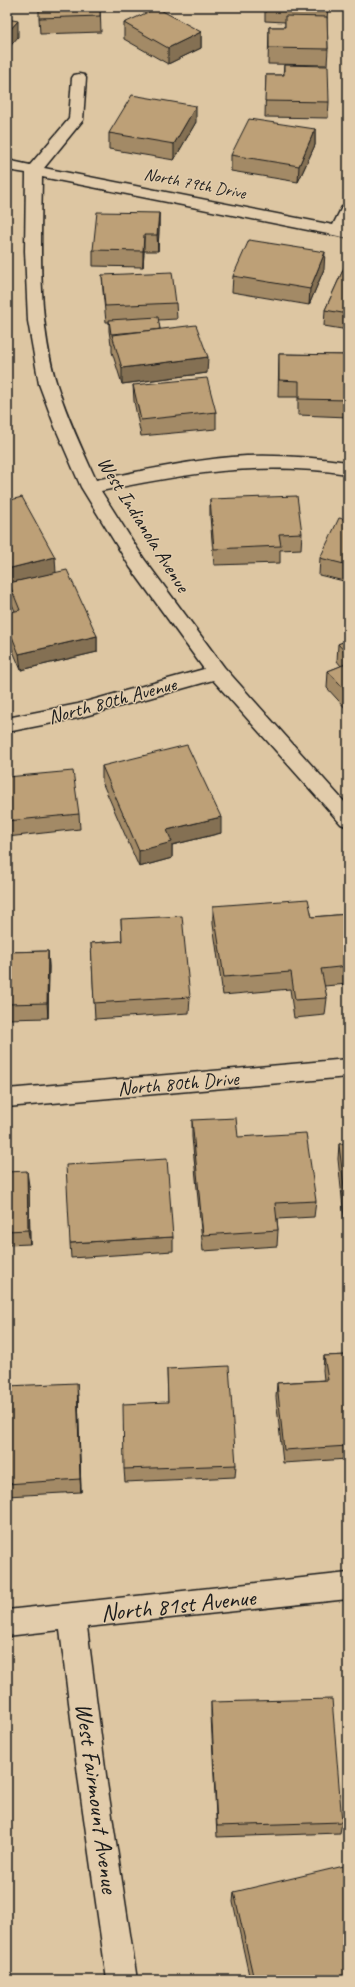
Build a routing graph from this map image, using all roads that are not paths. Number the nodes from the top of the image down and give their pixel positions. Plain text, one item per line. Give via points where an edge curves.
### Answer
1 (79, 78) dead end
2 (7, 165) edge
3 (34, 170) junction
4 (348, 210) edge
5 (343, 232) edge
6 (348, 468) edge
7 (90, 487) junction
8 (217, 672) junction
9 (7, 725) edge
10 (348, 819) edge
11 (348, 1068) edge
12 (7, 1098) edge
13 (348, 1586) edge
14 (72, 1616) junction
15 (7, 1623) edge
16 (122, 1980) edge

1 - 3 street via 76,120
2 - 3 street, North 79th Drive
3 - 5 street, North 79th Drive
3 - 7 street, West Indianola Avenue via 33,251 36,321 48,384
4 - 5 street
6 - 7 street via 311,462 232,463
7 - 8 street, West Indianola Avenue via 137,563
8 - 9 street, North 80th Avenue via 78,711
8 - 10 street, West Indianola Avenue
11 - 12 street, North 80th Drive
13 - 14 street, North 81st Avenue
14 - 15 street, North 81st Avenue
14 - 16 street, West Fairmount Avenue

